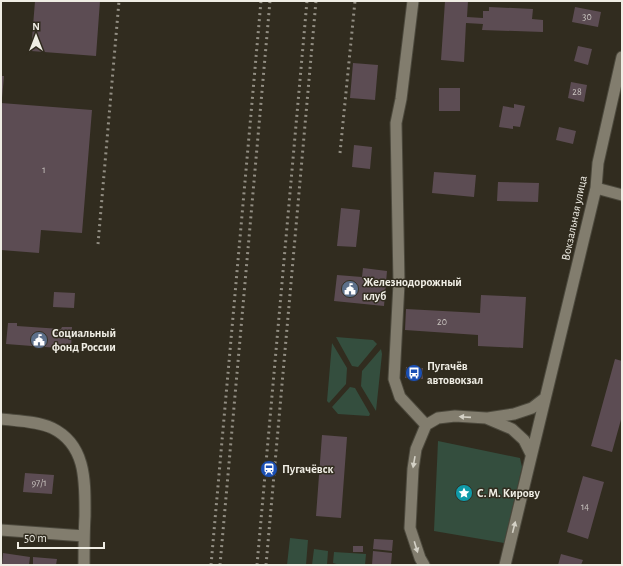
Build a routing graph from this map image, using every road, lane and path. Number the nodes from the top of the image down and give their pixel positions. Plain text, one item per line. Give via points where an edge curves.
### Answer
1 (413, 1) edge
2 (622, 57) edge
3 (596, 188) junction
4 (622, 195) edge
5 (545, 398) junction
6 (486, 418) junction
7 (1, 419) edge
8 (426, 425) junction
9 (532, 454) junction
10 (1, 530) edge
11 (84, 536) junction
12 (84, 565) edge
13 (424, 565) edge
14 (505, 565) edge

1 - 8 street via 396,123 399,283 394,379 400,397
2 - 3 street, Вокзальная улица via 598,163
3 - 4 street
3 - 5 street, Вокзальная улица
5 - 6 street via 532,408 514,414
5 - 9 street
6 -> 8 street via 455,416 438,418
6 - 9 street via 512,429 524,440
7 - 11 street via 34,422 46,426 65,436 72,443 84,474
8 -> 13 street via 416,449 410,528
14 -> 9 street
10 - 11 street
11 - 12 street

